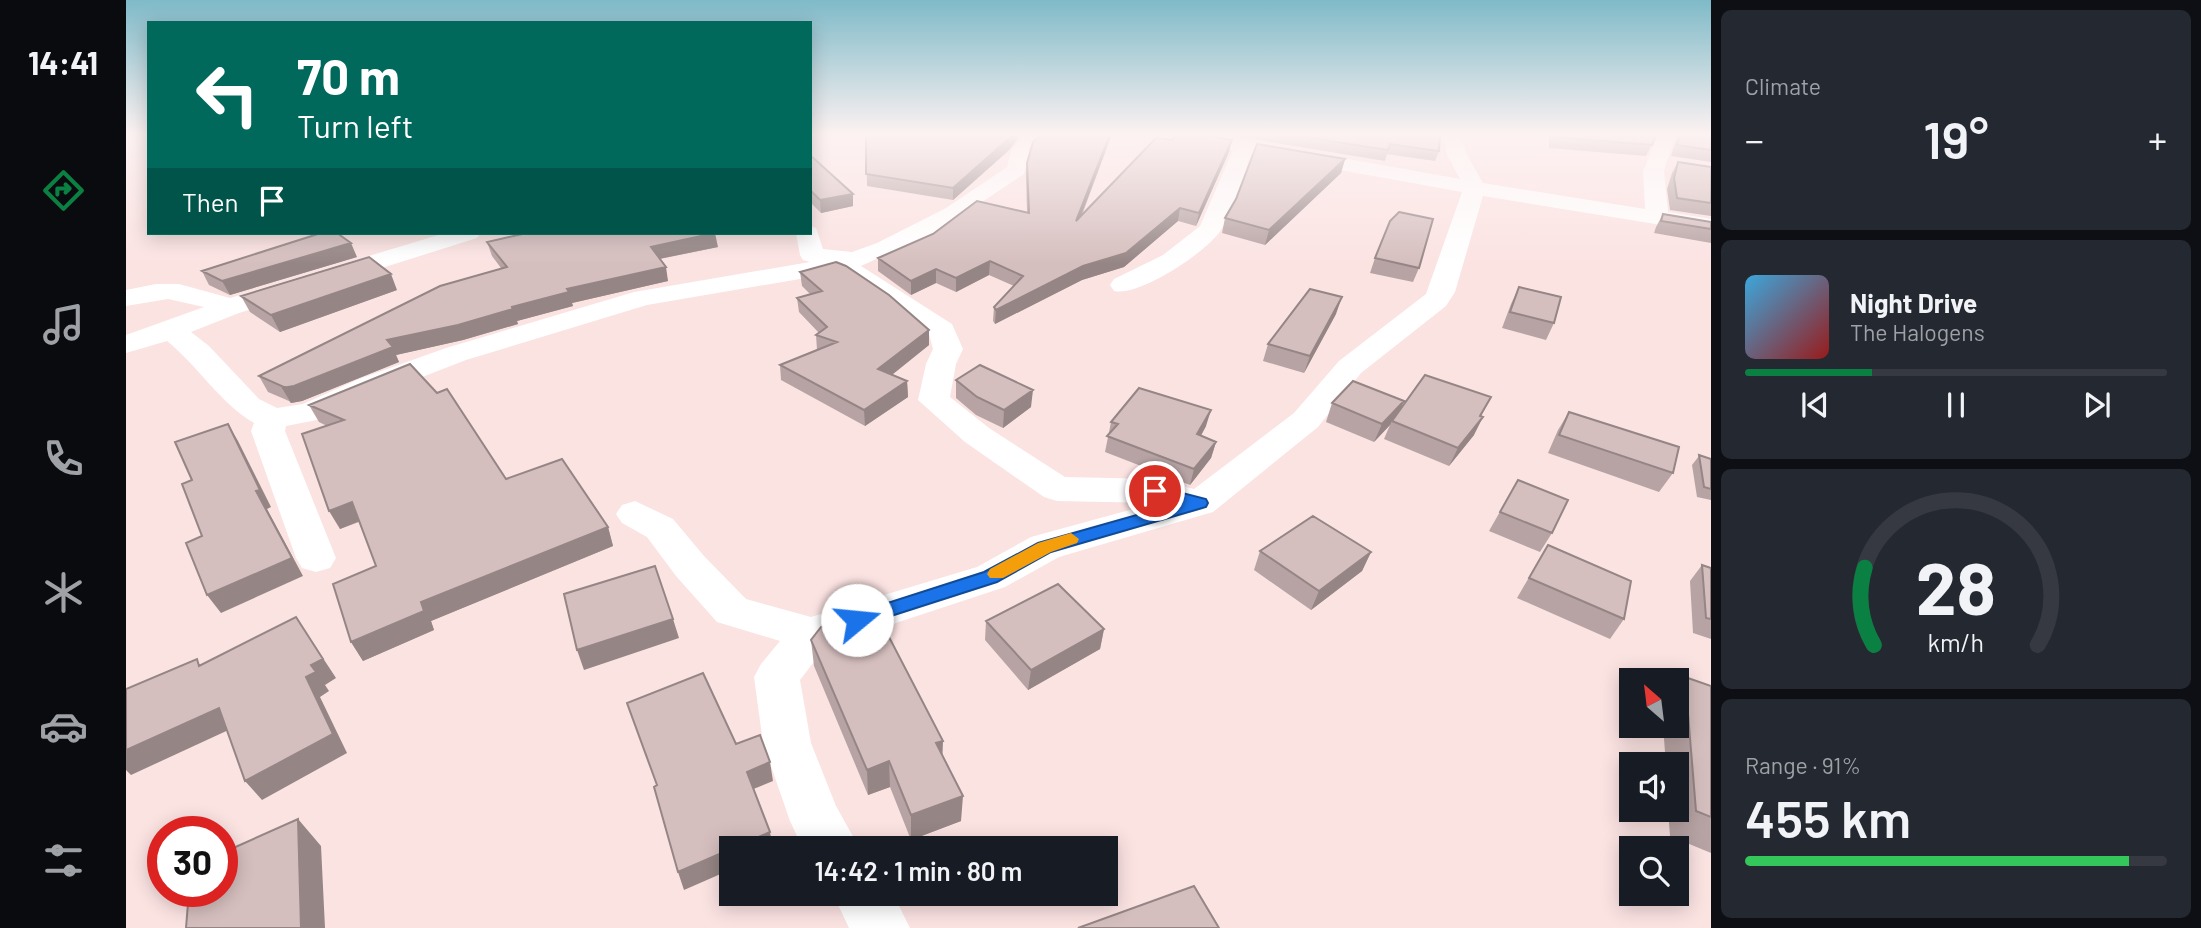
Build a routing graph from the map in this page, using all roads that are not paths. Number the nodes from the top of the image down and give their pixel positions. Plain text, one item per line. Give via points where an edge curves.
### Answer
1 (1007, 177) edge
2 (1232, 177) edge
3 (1431, 177) edge
4 (1470, 177) edge
5 (1658, 177) edge
6 (1475, 187) junction
7 (1658, 217) junction
8 (1711, 226) edge
9 (463, 235) edge
10 (808, 235) edge
11 (847, 263) junction
12 (1123, 285) dead end
13 (126, 298) edge
14 (229, 307) junction
15 (171, 330) junction
16 (126, 344) edge
17 (272, 419) junction
18 (1200, 503) junction
19 (635, 514) dead end
20 (316, 558) dead end
21 (811, 634) junction
22 (825, 836) edge
23 (868, 906) edge
24 (881, 928) edge

1 - 11 street via 948,218
2 - 12 street via 1210,229 1172,260
3 - 6 street
4 - 6 street
5 - 7 street via 1653,191
6 - 7 street
6 - 18 street via 1436,300 1350,367 1306,420
7 - 8 street
9 - 14 street
10 - 11 street via 812,255
11 - 17 street via 643,298 456,354 311,412
11 - 18 street via 942,330 948,349 934,400 977,435 1057,489 1155,491
13 - 14 street via 163,290 186,291
14 - 15 street
15 - 16 street
15 - 17 street via 199,352 248,406
17 - 20 street via 268,431
18 - 21 street via 1045,547 991,577
19 - 21 street via 660,528 732,611
21 - 22 street via 777,677 787,743
23 - 24 street

